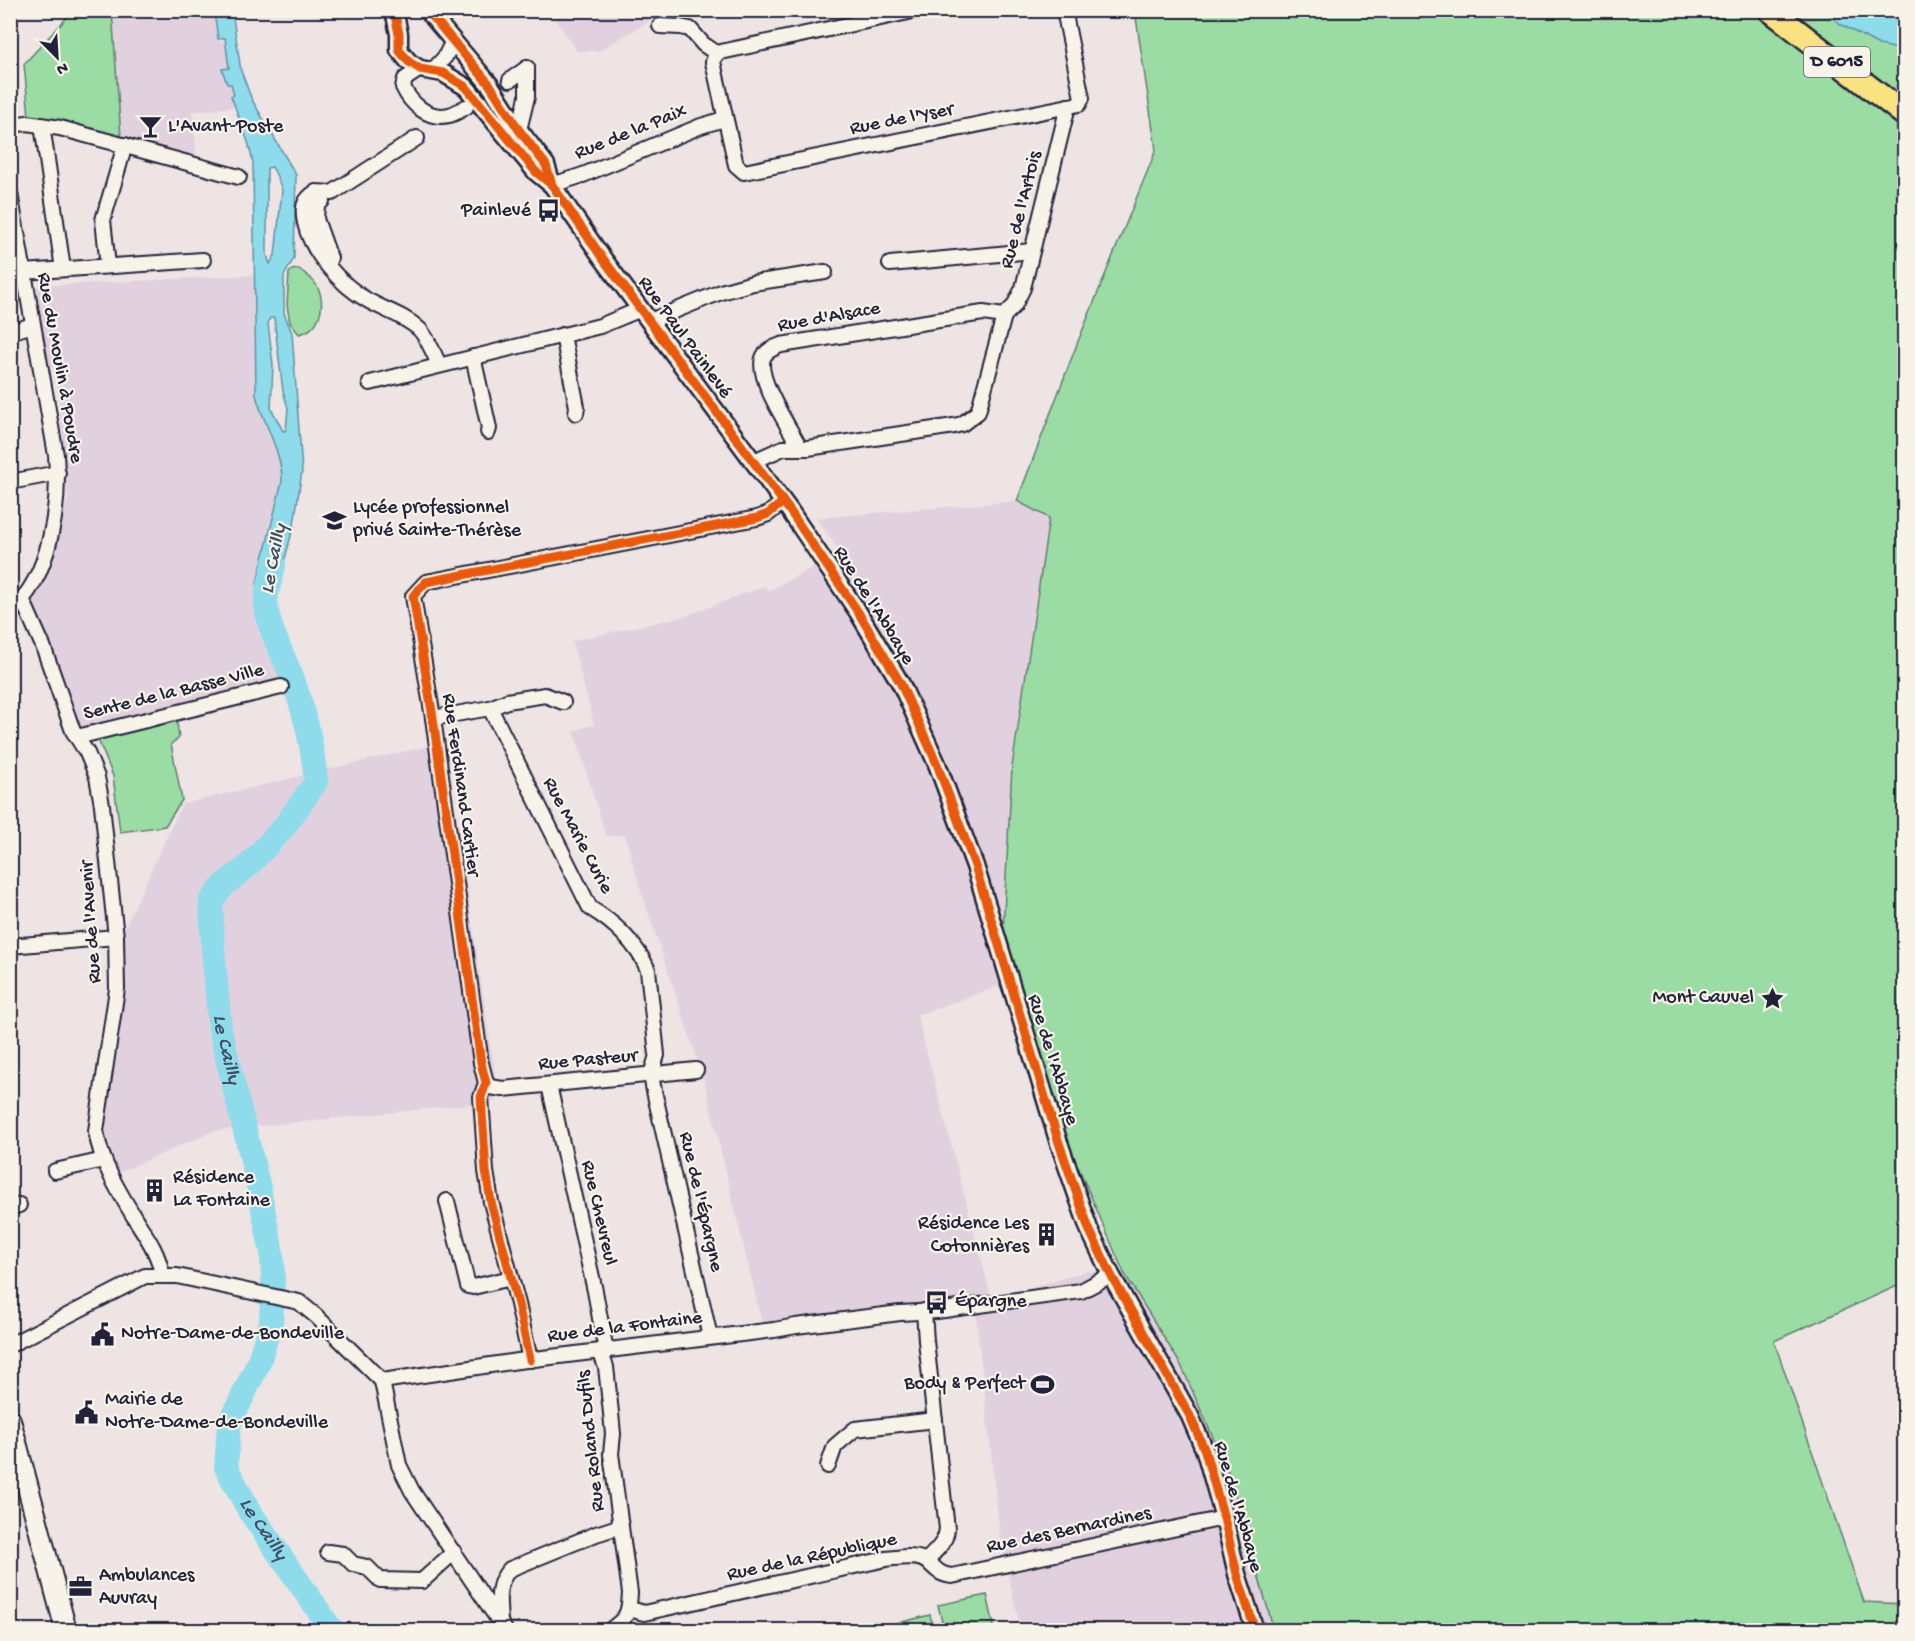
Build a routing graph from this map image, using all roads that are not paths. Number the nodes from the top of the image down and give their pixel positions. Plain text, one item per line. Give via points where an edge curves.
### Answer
1 (394, 10) edge
2 (427, 10) edge
3 (918, 10) edge
4 (1064, 10) edge
5 (1770, 10) edge
6 (660, 26) dead end
7 (453, 41) junction
8 (716, 53) junction
9 (426, 70) junction
10 (510, 80) dead end
11 (1068, 106) junction
12 (466, 107) dead end
13 (1905, 114) edge
14 (724, 119) junction
15 (10, 125) edge
16 (42, 125) junction
17 (519, 130) junction
18 (417, 138) dead end
19 (124, 145) junction
20 (239, 177) dead end
21 (552, 185) junction
22 (10, 193) edge
23 (322, 201) dead end
24 (1032, 251) junction
25 (203, 260) dead end
26 (328, 263) junction
27 (890, 264) dead end
28 (108, 266) junction
29 (63, 269) junction
30 (23, 272) junction
31 (825, 272) dead end
32 (645, 315) junction
33 (1004, 316) junction
34 (33, 325) junction
35 (10, 332) edge
36 (563, 335) junction
37 (473, 357) junction
38 (439, 365) junction
39 (370, 383) dead end
40 (576, 413) dead end
41 (488, 432) dead end
42 (800, 448) junction
43 (752, 462) junction
44 (58, 473) junction
45 (10, 482) edge
46 (787, 506) junction
47 (23, 601) junction
48 (10, 611) edge
49 (281, 687) dead end
50 (563, 702) dead end
51 (490, 708) junction
52 (433, 718) junction
53 (77, 737) junction
54 (116, 937) junction
55 (10, 946) edge
56 (696, 1071) dead end
57 (651, 1075) junction
58 (486, 1083) junction
59 (549, 1085) junction
60 (104, 1160) junction
61 (56, 1172) dead end
62 (447, 1201) dead end
63 (162, 1275) junction
64 (1111, 1275) junction
65 (511, 1278) junction
66 (924, 1311) junction
67 (710, 1337) junction
68 (10, 1345) edge
69 (603, 1351) junction
70 (530, 1360) junction
71 (382, 1381) junction
72 (935, 1420) junction
73 (11, 1423) edge
74 (828, 1466) dead end
75 (1224, 1518) junction
76 (621, 1526) junction
77 (328, 1552) dead end
78 (454, 1552) junction
79 (926, 1561) junction
80 (630, 1609) junction
81 (502, 1627) edge
82 (52, 1630) edge
83 (66, 1630) edge
84 (609, 1630) edge
85 (1255, 1630) edge

1 - 9 street via 399,50 409,62
2 - 7 street
3 - 8 street
4 - 11 street, Rue de l'Artois via 1082,98 1079,104
5 - 13 main road, D 6015
6 - 8 street via 690,29
7 - 9 street via 445,57
7 - 17 street via 490,85
8 - 14 street via 713,62
9 - 12 street via 405,79 403,87 413,103 438,116
9 - 21 street via 444,73 466,87 536,172
10 - 17 street via 527,68 527,97
11 - 14 street, Rue de l'Yser via 744,172 736,165
11 - 24 street, Rue de l'Artois
14 - 21 street, Rue de la Paix
15 - 16 street
16 - 19 street
16 - 29 street
17 - 21 street via 546,165
18 - 26 street via 332,193 316,192 305,201 303,211 310,238
19 - 20 street
19 - 28 street via 103,220
21 - 32 street, Rue Paul Painlevé
22 - 30 street, Rue du Moulin à Poudre
23 - 26 street via 317,205 316,219 330,258
24 - 27 street
24 - 33 street, Rue de l'Artois via 1019,297
25 - 28 street
26 - 38 street via 354,291 420,330
28 - 29 street
29 - 30 street
30 - 34 street, Rue du Moulin à Poudre
31 - 32 street via 753,283
32 - 36 street
32 - 43 street, Rue Paul Painlevé
33 - 42 street, Rue de l'Artois via 982,404 972,418 954,426
33 - 42 street, Rue d'Alsace via 983,313 770,349 763,360 764,375
34 - 35 street
34 - 44 street, Rue du Moulin à Poudre
36 - 37 street
36 - 40 street via 578,406
37 - 38 street
37 - 41 street
38 - 39 street
42 - 43 street via 783,448
43 - 46 street, Rue Paul Painlevé
44 - 45 street
44 - 47 street, Rue du Moulin à Poudre via 48,545
46 - 52 street, Rue Ferdinand Cartier via 757,518 426,582 413,596
46 - 64 street, Rue de l'Abbaye via 901,684 930,747 975,866 1071,1181
47 - 48 street, Rue du Moulin à Poudre
47 - 53 street, Rue de l'Avenir
49 - 53 street, Sente de la Basse Ville
50 - 51 street via 545,695
51 - 52 street
51 - 57 street, Rue Marie Curie via 590,908 606,917 643,958 648,970 657,1055
52 - 58 street, Rue Ferdinand Cartier
53 - 54 street, Rue de l'Avenir via 97,777
54 - 55 street
54 - 60 street, Rue de l'Avenir via 117,989 96,1131
56 - 57 street, Rue Pasteur
57 - 59 street, Rue Pasteur
57 - 67 street, Rue de l'Épargne
58 - 59 street, Rue Pasteur via 503,1089
58 - 65 street, Rue Ferdinand Cartier via 481,1097 486,1171
59 - 69 street, Rue Chevreul via 595,1291
60 - 61 street
60 - 63 street, Rue de l'Avenir via 152,1245
62 - 65 street via 468,1286
63 - 68 street via 145,1276
63 - 71 street via 298,1302
64 - 66 street, Rue de la Fontaine via 1081,1291
64 - 75 street, Rue de l'Abbaye via 1190,1416 1205,1451
65 - 70 street, Rue Ferdinand Cartier
66 - 67 street, Rue de la Fontaine
66 - 72 street, Rue de la République
67 - 69 street, Rue de la Fontaine
69 - 70 street, Rue de la Fontaine
69 - 76 street, Rue Roland Dufils
70 - 71 street, Rue de la Fontaine
71 - 78 street via 399,1465 418,1503
72 - 74 street via 855,1428 835,1446
72 - 79 street, Rue de la République via 947,1529 943,1542
73 - 83 main road
75 - 79 street, Rue des Bernardines via 952,1576 941,1574
75 - 85 street, Rue de l'Abbaye
76 - 80 street, Rue Roland Dufils
76 - 81 street via 510,1569 499,1588
77 - 78 street via 343,1554 353,1564 367,1567 380,1580 422,1581
78 - 81 street
79 - 80 street, Rue de la République via 914,1557 886,1559 644,1613
80 - 84 street via 623,1621
82 - 83 street

